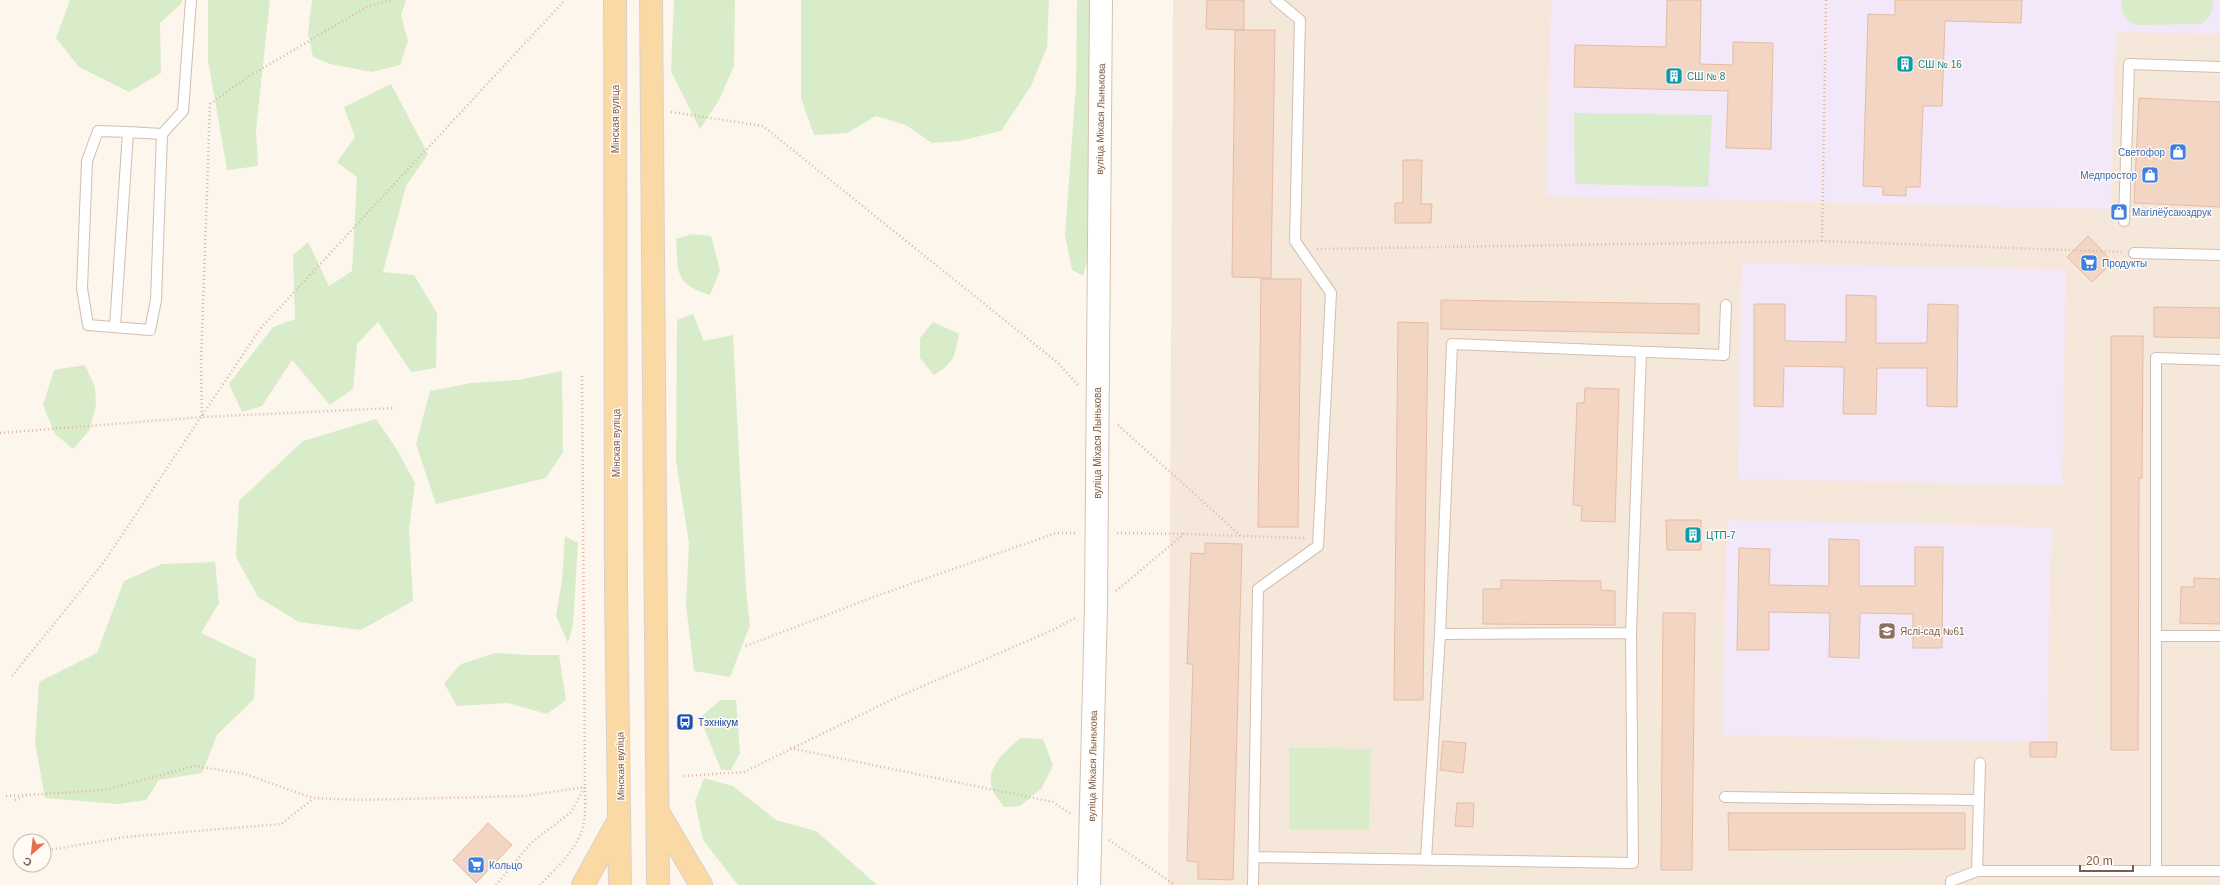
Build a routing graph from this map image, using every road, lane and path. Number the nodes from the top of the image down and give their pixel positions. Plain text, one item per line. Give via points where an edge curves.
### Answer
1 (191, 0) edge
2 (391, 0) edge
3 (565, 0) edge
4 (615, 0) edge
5 (651, 0) edge
6 (1101, 0) edge
7 (1276, 0) edge
8 (1826, 0) edge
9 (2220, 67) edge
10 (670, 112) dead end
11 (128, 132) junction
12 (162, 134) junction
13 (2124, 221) dead end
14 (1822, 241) junction
15 (1301, 249) junction
16 (2134, 253) joint
17 (2220, 255) edge
18 (1726, 305) dead end
19 (115, 327) junction
20 (1641, 352) junction
21 (2220, 360) edge
22 (582, 375) dead end
23 (1098, 407) junction
24 (394, 408) dead end
25 (202, 416) junction
26 (0, 434) edge
27 (1096, 533) junction
28 (1184, 534) junction
29 (1241, 536) junction
30 (1318, 538) junction
31 (1096, 607) junction
32 (1631, 633) junction
33 (1440, 634) junction
34 (2156, 636) junction
35 (2220, 636) edge
36 (746, 646) dead end
37 (12, 676) dead end
38 (790, 748) junction
39 (1980, 763) dead end
40 (684, 776) dead end
41 (585, 787) junction
42 (26, 795) junction
43 (6, 796) dead end
44 (1725, 797) dead end
45 (313, 798) junction
46 (15, 800) dead end
47 (1979, 800) junction
48 (657, 812) junction
49 (620, 817) junction
50 (1090, 828) junction
51 (52, 850) edge
52 (1254, 857) junction
53 (1426, 859) junction
54 (1977, 871) junction
55 (2156, 871) junction
56 (2220, 871) edge
57 (496, 885) edge
58 (540, 885) edge
59 (583, 885) edge
60 (620, 885) edge
61 (658, 885) edge
62 (702, 885) edge
63 (1089, 885) edge
64 (1175, 885) edge
65 (1253, 885) edge
66 (1951, 885) edge

1 - 12 lane via 183,111
2 - 25 path via 367,8 251,75 210,104 201,356
3 - 25 path via 260,329
4 - 49 main road, Мінская вуліца via 616,574
5 - 48 main road
6 - 23 street, вуліца Міхася Лынькова
7 - 15 lane via 1300,20 1295,241
8 - 14 path
9 - 13 lane via 2129,64
10 - 23 path via 763,126 1058,363
11 - 12 lane
11 - 19 lane
11 - 19 lane via 98,131 87,161 82,288 88,325
12 - 19 lane via 156,300 150,330
14 - 15 path
14 - 16 path
15 - 30 lane via 1331,293
16 - 17 lane
18 - 20 lane via 1724,355
20 - 32 lane
20 - 33 lane via 1452,344
21 - 34 lane via 2156,358
22 - 41 path
23 - 27 street, вуліца Міхася Лынькова
23 - 29 path
24 - 25 path
25 - 26 path
25 - 37 path via 104,562
27 - 28 path
27 - 31 street, вуліца Міхася Лынькова
27 - 36 path via 1056,533 876,596
28 - 29 path
28 - 31 path
29 - 30 path
30 - 52 lane via 1318,546 1258,589
31 - 38 path via 1055,630 893,699
31 - 50 street, вуліца Міхася Лынькова
32 - 33 lane
32 - 53 lane via 1633,863
33 - 53 lane
34 - 35 lane
34 - 55 lane
38 - 40 path via 744,772
38 - 50 path via 1054,802
39 - 47 lane
41 - 45 path via 524,796 360,800
41 - 57 path via 571,812 531,843
41 - 58 path via 584,822 576,843
42 - 43 path
42 - 45 path via 104,790 195,766 245,774
42 - 46 path
44 - 47 lane
45 - 51 path via 281,824 126,837
47 - 54 lane
48 - 61 main road
48 - 62 main road
49 - 59 main road
49 - 60 main road, Мінская вуліца
50 - 63 street, вуліца Міхася Лынькова
50 - 64 path
52 - 53 lane
52 - 65 lane
54 - 55 lane
54 - 66 lane via 1951,881
55 - 56 lane

